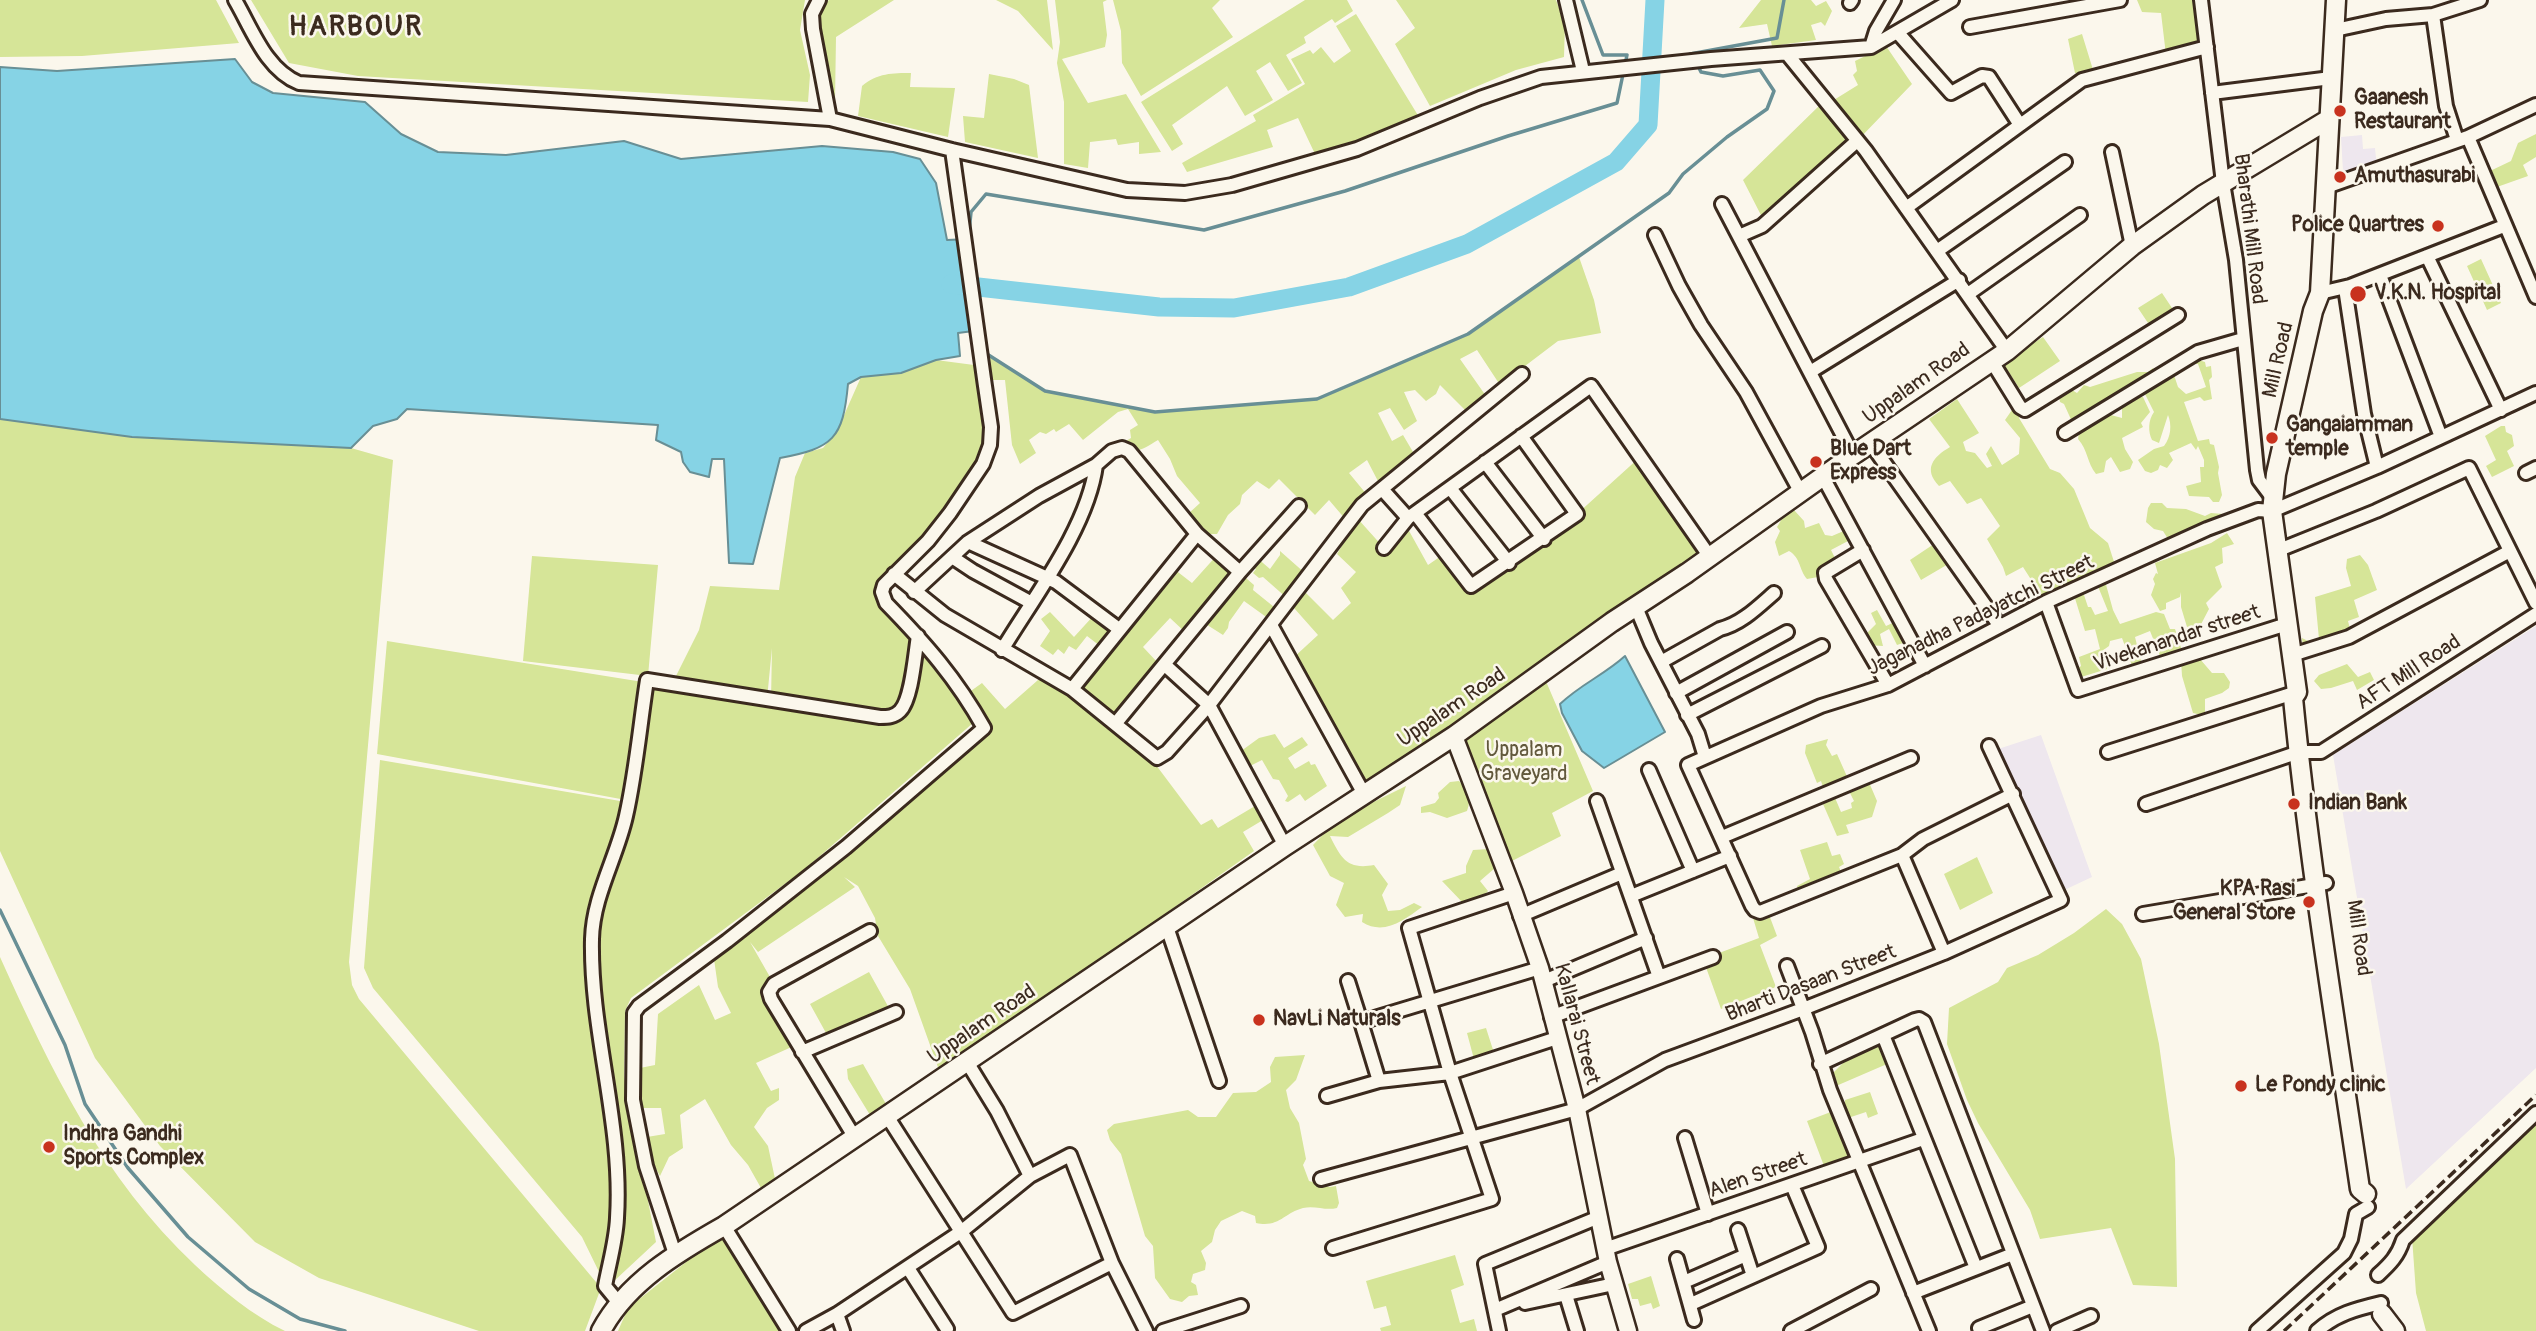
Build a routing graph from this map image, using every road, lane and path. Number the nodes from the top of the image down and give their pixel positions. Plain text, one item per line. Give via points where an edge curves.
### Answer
1 (235, 0) edge
2 (819, 0) edge
3 (1566, 0) edge
4 (1894, 0) edge
5 (1952, 0) edge
6 (2120, 0) edge
7 (2201, 0) edge
8 (2336, 0) edge
9 (2480, 0) edge
10 (2432, 15) junction
11 (1970, 27) dead end
12 (2335, 30) junction
13 (1898, 33) junction
14 (1871, 47) junction
15 (2207, 47) junction
16 (1788, 55) junction
17 (1583, 71) junction
18 (2331, 78) junction
19 (2212, 93) junction
20 (2536, 105) edge
21 (830, 119) junction
22 (2329, 119) junction
23 (2020, 125) junction
24 (2462, 138) junction
25 (1857, 141) junction
26 (952, 150) junction
27 (2112, 152) dead end
28 (2065, 162) dead end
29 (2223, 183) junction
30 (2326, 187) junction
31 (1722, 204) dead end
32 (1906, 208) junction
33 (2080, 215) dead end
34 (2504, 226) junction
35 (1656, 235) dead end
36 (1739, 236) junction
37 (2132, 246) junction
38 (1937, 251) junction
39 (2427, 256) junction
40 (2381, 275) junction
41 (1959, 280) junction
42 (2345, 288) junction
43 (2320, 293) junction
44 (1968, 294) junction
45 (2536, 297) edge
46 (2178, 315) dead end
47 (2243, 339) junction
48 (2007, 351) junction
49 (1991, 360) junction
50 (1810, 372) junction
51 (1522, 374) dead end
52 (2536, 393) edge
53 (2501, 410) junction
54 (2065, 433) dead end
55 (1521, 436) junction
56 (2441, 437) junction
57 (1871, 444) junction
58 (1853, 455) junction
59 (1485, 462) junction
60 (1096, 466) junction
61 (2377, 467) junction
62 (1823, 477) junction
63 (1450, 488) junction
64 (1382, 489) junction
65 (1801, 493) junction
66 (2273, 505) junction
67 (1299, 506) dead end
68 (1411, 516) junction
69 (1197, 534) junction
70 (1544, 539) junction
71 (968, 542) junction
72 (1384, 548) dead end
73 (1863, 550) junction
74 (2279, 550) junction
75 (2510, 551) junction
76 (952, 557) junction
77 (1710, 557) junction
78 (1509, 563) junction
79 (1240, 572) junction
80 (894, 574) junction
81 (1046, 577) junction
82 (915, 592) junction
83 (1774, 593) dead end
84 (1030, 602) junction
85 (2046, 602) junction
86 (2536, 603) edge
87 (1636, 607) junction
88 (2536, 614) edge
89 (2287, 624) junction
90 (1271, 625) junction
91 (2000, 625) junction
92 (1119, 629) junction
93 (1787, 632) dead end
94 (918, 636) junction
95 (1822, 646) dead end
96 (1002, 650) junction
97 (2292, 655) junction
98 (1661, 662) junction
99 (1166, 664) junction
100 (1925, 666) junction
101 (1888, 685) junction
102 (1072, 689) junction
103 (2297, 692) junction
104 (1676, 694) junction
105 (1209, 705) junction
106 (1687, 715) junction
107 (1116, 723) junction
108 (1454, 736) junction
109 (1989, 746) dead end
110 (2108, 752) dead end
111 (2304, 752) junction
112 (1705, 757) junction
113 (1910, 758) dead end
114 (1649, 770) dead end
115 (1364, 794) junction
116 (2013, 794) junction
117 (1597, 801) dead end
118 (2146, 804) dead end
119 (1722, 837) junction
120 (1285, 846) junction
121 (1902, 855) junction
122 (1730, 856) junction
123 (1693, 871) junction
124 (1622, 873) junction
125 (2321, 883) junction
126 (1514, 893) junction
127 (1631, 896) junction
128 (2143, 914) dead end
129 (1520, 916) junction
130 (1167, 927) junction
131 (870, 931) dead end
132 (1646, 938) junction
133 (1944, 953) junction
134 (1713, 957) dead end
135 (1787, 966) dead end
136 (1542, 974) junction
137 (1659, 977) junction
138 (1348, 982) dead end
139 (1430, 1001) junction
140 (1803, 1009) junction
141 (896, 1012) dead end
142 (1551, 1017) junction
143 (1362, 1022) junction
144 (1883, 1035) junction
145 (1557, 1038) junction
146 (802, 1052) junction
147 (967, 1062) junction
148 (1820, 1064) junction
149 (1450, 1073) junction
150 (1219, 1081) dead end
151 (1379, 1081) junction
152 (1326, 1096) dead end
153 (1577, 1109) junction
154 (2536, 1114) edge
155 (887, 1116) junction
156 (1471, 1137) junction
157 (855, 1138) junction
158 (1685, 1138) dead end
159 (1923, 1139) junction
160 (1859, 1163) junction
161 (1030, 1176) junction
162 (1321, 1179) dead end
163 (1792, 1185) junction
164 (2367, 1200) joint
165 (1708, 1214) junction
166 (1599, 1217) junction
167 (724, 1226) junction
168 (1738, 1230) dead end
169 (962, 1231) junction
170 (1333, 1248) dead end
171 (675, 1254) junction
172 (2013, 1254) junction
173 (1746, 1255) junction
174 (1607, 1256) junction
175 (1677, 1259) dead end
176 (1112, 1263) junction
177 (908, 1268) junction
178 (1976, 1268) junction
179 (2378, 1275) dead end
180 (1753, 1276) junction
181 (1684, 1282) junction
182 (1614, 1284) junction
183 (1871, 1289) dead end
184 (1913, 1293) junction
185 (1566, 1295) junction
186 (619, 1303) junction
187 (2381, 1303) dead end
188 (1691, 1304) junction
189 (1241, 1306) dead end
190 (2033, 1306) junction
191 (1495, 1310) junction
192 (837, 1314) junction
193 (2091, 1316) dead end
194 (1694, 1320) dead end
195 (1979, 1328) dead end
196 (947, 1329) dead end
197 (601, 1331) edge
198 (789, 1331) edge
199 (806, 1331) edge
200 (843, 1331) edge
201 (1146, 1331) edge
202 (1163, 1331) edge
203 (1499, 1331) edge
204 (1577, 1331) edge
205 (1628, 1331) edge
206 (1791, 1331) edge
207 (1929, 1331) edge
208 (2043, 1331) edge
209 (2057, 1331) edge
210 (2258, 1331) edge
211 (2317, 1331) edge
212 (2378, 1331) edge
213 (2395, 1331) edge

1 - 21 street via 274,65 286,78 299,83
2 - 21 street via 812,14 813,29
3 - 17 street
4 - 14 street
5 - 13 street
6 - 11 street
7 - 15 street, Bharathi Mill Road
8 - 12 main road, Mill Road
9 - 10 street
10 - 12 street
10 - 24 street via 2446,106
12 - 18 main road, Mill Road
13 - 14 street
13 - 23 street via 1951,93 1982,76 1989,77
14 - 16 street
15 - 19 street, Bharathi Mill Road
15 - 23 street via 2082,80
16 - 17 street
16 - 25 street
17 - 26 street via 1541,77 1479,98 1357,149 1273,175 1195,192 1126,190
18 - 19 street
18 - 22 main road, Mill Road
19 - 29 street, Bharathi Mill Road
20 - 24 street
21 - 26 street
22 - 29 main road, Uppalam Road
22 - 30 main road, Mill Road
23 - 32 street
24 - 30 street
24 - 34 street
25 - 32 street
25 - 36 street via 1762,226
26 - 80 street via 990,427 987,455 950,513
27 - 37 street
28 - 38 street
29 - 37 main road, Uppalam Road
29 - 47 street, Bharathi Mill Road
30 - 43 main road, Mill Road
31 - 36 street
32 - 38 street
33 - 44 street
34 - 39 street
34 - 45 street
35 - 65 street via 1679,286 1746,392
36 - 50 street
37 - 48 main road, Uppalam Road
38 - 41 street
39 - 40 street
39 - 53 street
40 - 42 street
40 - 56 street
41 - 44 street
41 - 50 street
42 - 43 street
42 - 61 street
43 - 66 main road, Mill Road via 2276,474
44 - 48 street
46 - 49 street via 2025,410
47 - 54 street via 2198,352
47 - 66 street, Bharathi Mill Road via 2257,470
48 - 49 main road, Uppalam Road
49 - 57 main road, Uppalam Road
50 - 58 street
51 - 64 street
52 - 53 street, Jaganadha Padayatchi Street
53 - 56 street, Jaganadha Padayatchi Street
55 - 59 street
55 - 70 street via 1577,514
55 - 77 street via 1591,386
56 - 61 street, Jaganadha Padayatchi Street
57 - 58 main road, Uppalam Road
57 - 91 street
58 - 62 main road, Uppalam Road
59 - 63 street
59 - 70 street
60 - 69 street via 1112,452 1129,451
60 - 71 street
60 - 81 street via 1086,505
61 - 66 street, Jaganadha Padayatchi Street
62 - 65 main road, Uppalam Road
62 - 73 street
63 - 68 street
63 - 78 street
64 - 68 street
64 - 90 street via 1357,511
65 - 77 main road, Uppalam Road
66 - 74 main road, Mill Road
66 - 85 street, Jaganadha Padayatchi Street via 2207,529
67 - 79 street
68 - 72 street
68 - 78 street via 1471,586
69 - 79 street
69 - 92 street
70 - 78 street
71 - 76 street
71 - 81 street
73 - 100 street
73 - 101 street via 1830,568 1826,579
74 - 75 street via 2469,468
74 - 89 main road, Mill Road
75 - 86 street
75 - 97 street via 2349,637
76 - 82 street
76 - 84 street
77 - 87 main road, Uppalam Road
79 - 99 street
80 - 82 street
80 - 94 street via 884,585 883,597
81 - 84 street
81 - 92 street
82 - 96 street
83 - 98 street via 1754,611
84 - 96 street
85 - 89 street, Vivekanandar street via 2078,690
85 - 91 street, Jaganadha Padayatchi Street
87 - 98 street
87 - 108 main road, Uppalam Road
88 - 111 street, AFT Mill Road via 2322,752
89 - 97 main road, Mill Road
90 - 105 street
90 - 115 street
91 - 100 street, Jaganadha Padayatchi Street
92 - 102 street
93 - 104 street
94 - 171 street via 984,728 846,847 634,1013 633,1100 646,1166
94 - 186 street via 906,702 891,716 647,680 626,818 592,934 592,980 617,1187 617,1219 605,1286
95 - 106 street
96 - 102 street
97 - 103 main road, Mill Road
98 - 104 street
99 - 105 street
99 - 107 street
100 - 101 street, Jaganadha Padayatchi Street
101 - 112 street, Jaganadha Padayatchi Street via 1821,706
102 - 107 street
103 - 110 street
103 - 111 main road, Mill Road via 2303,695
104 - 106 street
105 - 107 street via 1157,758
105 - 120 street
106 - 112 street
108 - 115 main road, Uppalam Road
108 - 126 street, Kallarai Street
109 - 116 street
111 - 118 street, AFT Mill Road
111 - 125 main road, Mill Road
112 - 119 street via 1688,765
113 - 119 street
114 - 123 street
115 - 120 main road, Uppalam Road
116 - 121 street via 1923,839
116 - 133 street, Bharti Dasaan Street via 2061,900
117 - 124 street
119 - 122 street
120 - 130 main road, Uppalam Road
121 - 122 street via 1760,912 1752,906
121 - 133 street
122 - 123 street
123 - 127 street
124 - 127 street
124 - 129 street
125 - 128 street
125 - 164 main road, Mill Road via 2370,1187
126 - 129 street, Kallarai Street
126 - 139 street via 1409,928
127 - 132 street
129 - 136 street, Kallarai Street
130 - 147 main road, Uppalam Road
130 - 150 street
131 - 146 street via 771,988 771,999
132 - 136 street
132 - 137 street
133 - 140 street, Bharti Dasaan Street
134 - 137 street
135 - 140 street
136 - 139 street
136 - 142 street, Kallarai Street
137 - 142 street
138 - 143 street
139 - 143 street
139 - 149 street
140 - 148 street
140 - 153 street, Bharti Dasaan Street via 1665,1060
141 - 146 street
142 - 145 street, Kallarai Street
143 - 151 street
144 - 148 street
144 - 159 street
144 - 172 street via 1914,1020 1924,1022
145 - 149 street
145 - 153 street, Kallarai Street
146 - 157 street
147 - 155 main road, Uppalam Road
147 - 161 street
148 - 160 street
149 - 151 street
149 - 156 street
151 - 152 street
153 - 156 street, Bharti Dasaan Street
153 - 166 street, Kallarai Street
154 - 179 street via 2403,1240 2392,1263
155 - 157 main road, Uppalam Road
155 - 169 street
156 - 162 street, Bharti Dasaan Street
156 - 170 street via 1492,1199
157 - 167 main road, Uppalam Road
158 - 165 street
159 - 160 street, Alen Street
159 - 178 street
160 - 163 street, Alen Street
160 - 184 street
161 - 169 street
161 - 176 street via 1070,1155
163 - 165 street, Alen Street
163 - 180 street via 1818,1247
164 - 210 street via 2356,1214 2344,1253
165 - 174 street, Alen Street
166 - 174 street, Kallarai Street
166 - 191 street via 1485,1264
167 - 171 main road, Uppalam Road
167 - 198 street
168 - 173 street
169 - 176 street via 1013,1313
169 - 177 street
171 - 186 main road, Uppalam Road
172 - 178 street
172 - 190 street
173 - 180 street
173 - 181 street
174 - 182 street, Kallarai Street
174 - 191 street, Alen Street
175 - 181 street
176 - 201 street
177 - 192 street
177 - 196 street
178 - 184 street
180 - 188 street
181 - 188 street
182 - 185 street
182 - 205 street, Kallarai Street
183 - 206 street
184 - 207 street
185 - 191 street
185 - 204 street
186 - 197 main road, Uppalam Road
187 - 211 street via 2344,1312
188 - 194 street
189 - 202 street
190 - 195 street
190 - 208 street
191 - 203 street
192 - 199 street
192 - 200 street
193 - 209 street
212 - 213 main road via 2382,1314

